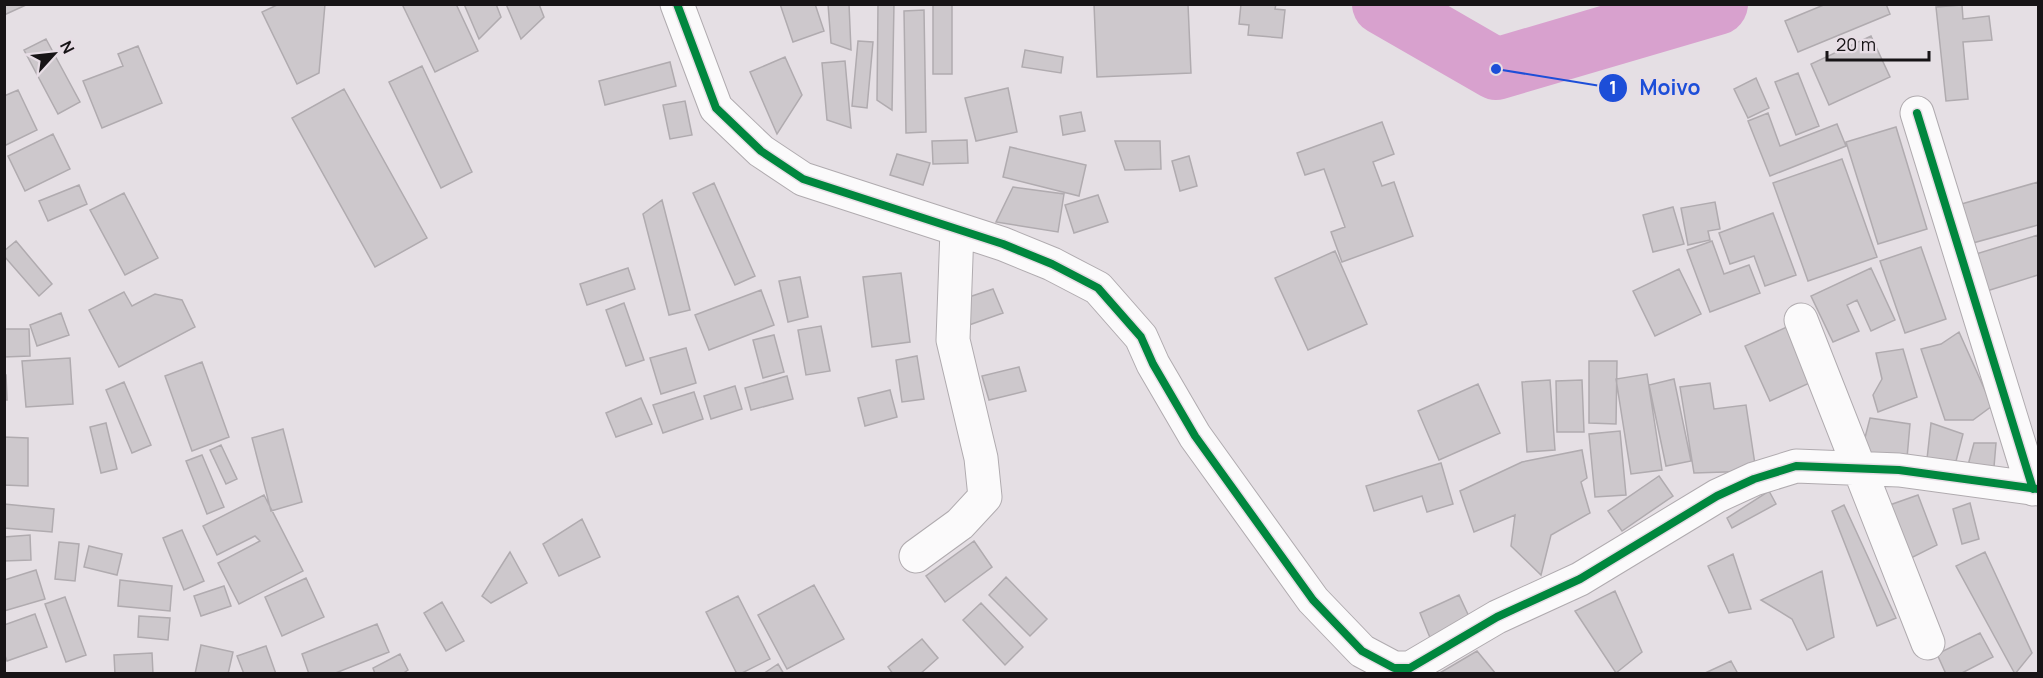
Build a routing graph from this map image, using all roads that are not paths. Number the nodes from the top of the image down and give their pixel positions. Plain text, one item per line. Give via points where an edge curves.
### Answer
1 (677, 4) edge
2 (1917, 113) dead end
3 (957, 230) junction
4 (1801, 321) dead end
5 (1860, 469) junction
6 (2036, 489) edge
7 (916, 556) dead end
8 (1928, 643) dead end
9 (1411, 671) edge

1 - 3 street via 716,108 761,151 803,179
2 - 6 street
3 - 7 street via 953,340 981,458 985,497 960,524
3 - 9 street via 1052,264 1098,288 1141,337 1195,436 1313,600 1362,651 1394,668
4 - 5 street
5 - 6 street via 1899,470
5 - 8 street
5 - 9 street via 1796,466 1754,479 1717,496 1580,579 1497,617

